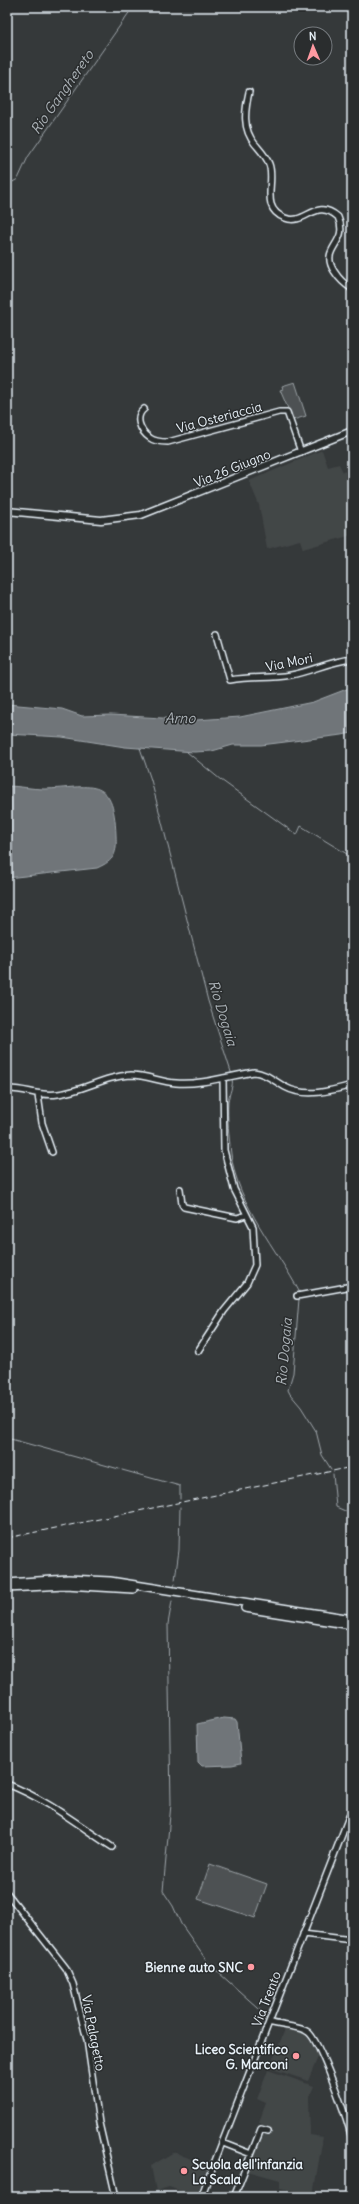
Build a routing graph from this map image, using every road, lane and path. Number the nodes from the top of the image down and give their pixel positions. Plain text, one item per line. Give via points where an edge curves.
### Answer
1 (249, 92) dead end
2 (352, 288) edge
3 (144, 409) dead end
4 (352, 431) edge
5 (301, 452) junction
6 (7, 511) edge
7 (217, 634) dead end
8 (352, 659) edge
9 (226, 1077) junction
10 (352, 1085) edge
11 (7, 1089) edge
12 (38, 1095) junction
13 (52, 1152) dead end
14 (180, 1189) dead end
15 (246, 1215) junction
16 (352, 1286) edge
17 (297, 1296) dead end
18 (198, 1351) dead end
19 (7, 1583) edge
20 (7, 1588) edge
21 (352, 1619) edge
22 (352, 1624) edge
23 (7, 1784) edge
24 (352, 1808) edge
25 (112, 1847) dead end
26 (7, 1893) edge
27 (303, 1934) junction
28 (352, 1940) edge
29 (269, 2022) junction
30 (268, 2131) dead end
31 (352, 2140) edge
32 (223, 2143) junction
33 (251, 2154) junction
34 (116, 2197) edge
35 (201, 2197) edge
36 (234, 2197) edge

1 - 2 street via 246,105 247,131 269,164 268,196 272,208 284,218 301,218 321,209 327,209 338,217 341,223 341,237 331,250 329,264 338,278
3 - 5 street, Via Osteriaccia via 138,418 141,430 150,438 168,442 287,412
4 - 5 main road, Via 26 Giugno
5 - 6 main road, Via 26 Giugno via 142,515 119,518 72,518
7 - 8 street, Via Mori via 230,680 291,675 339,660
9 - 10 street via 261,1072 296,1093 318,1092
9 - 12 street via 182,1084 135,1075 118,1076 77,1091
9 - 15 street via 224,1150 230,1179
11 - 12 street via 15,1088
12 - 13 street via 42,1123
14 - 15 street via 184,1207 237,1218
15 - 18 street via 253,1227 256,1258 253,1273
16 - 17 street
19 - 21 highway via 68,1579 110,1581
20 - 22 highway via 65,1585 125,1588
23 - 25 street via 67,1815
24 - 27 street, Via Trento
26 - 34 street, Via Palagetto via 66,1968 71,1980 87,2040 99,2123
27 - 28 street
27 - 29 street, Via Trento
29 - 31 street via 304,2030 311,2035 340,2100
29 - 32 street, Via Trento
30 - 33 street via 261,2129
32 - 33 street
32 - 35 street, Via Trento
33 - 36 street

